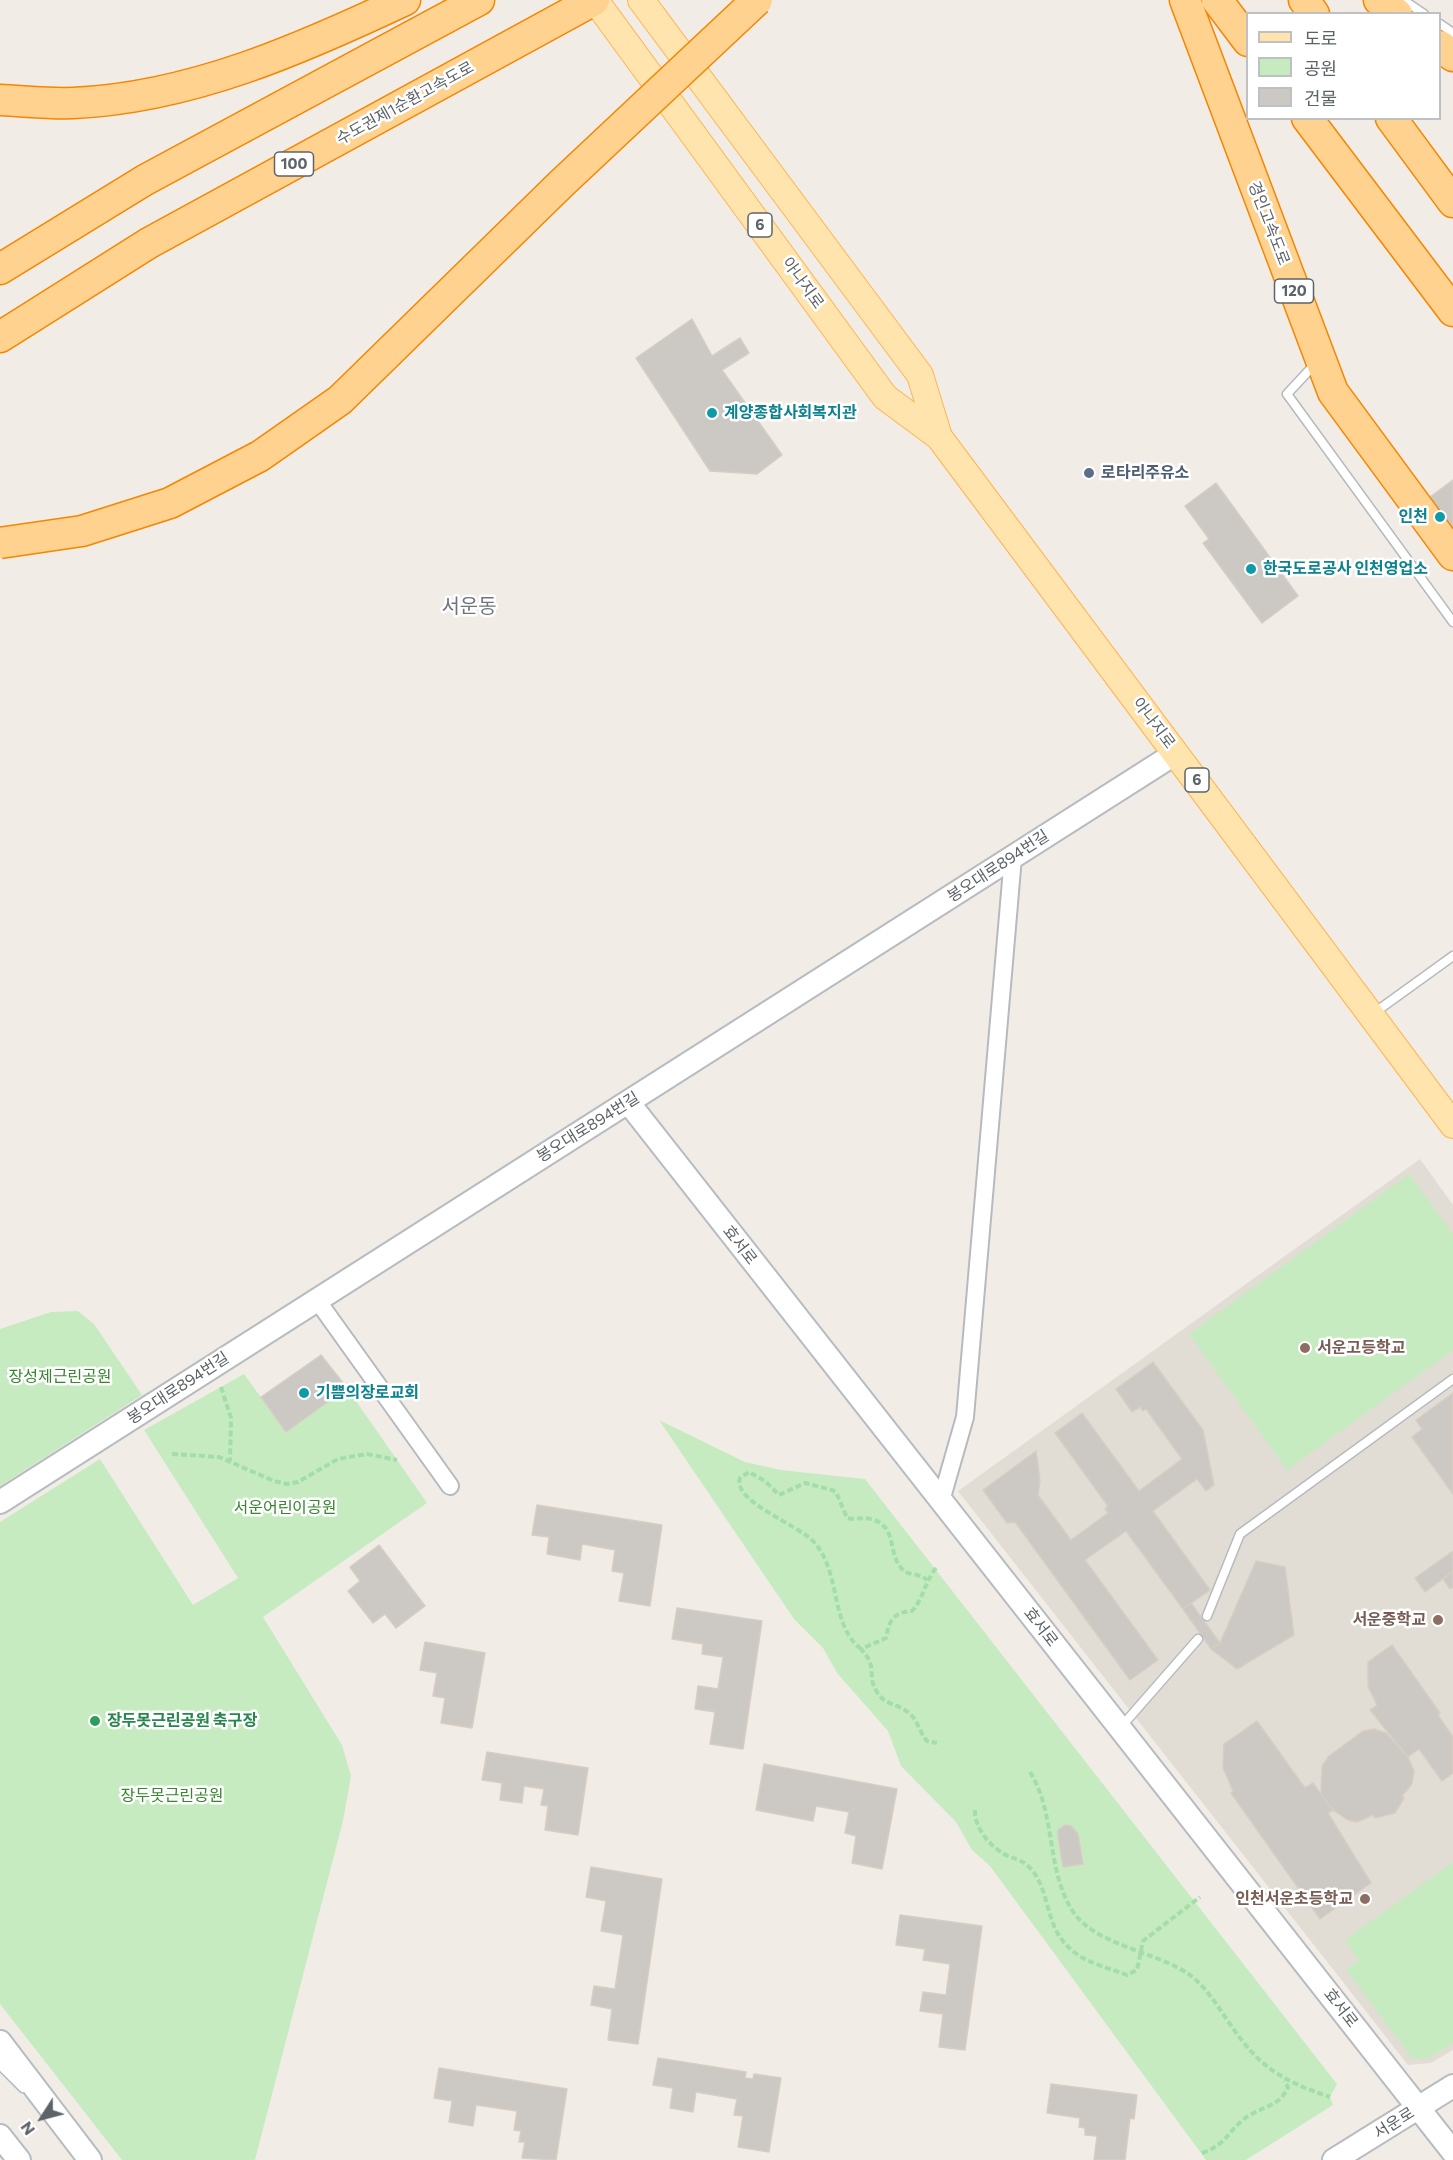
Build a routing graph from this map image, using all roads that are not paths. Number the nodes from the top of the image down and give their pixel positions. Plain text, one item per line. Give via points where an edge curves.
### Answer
1 (405, 0) edge
2 (479, 0) edge
3 (595, 0) edge
4 (641, 0) edge
5 (757, 0) edge
6 (1185, 0) edge
7 (1216, 0) edge
8 (1379, 0) edge
9 (1403, 0) edge
10 (1394, 12) edge
11 (1421, 12) edge
12 (1246, 38) edge
13 (1441, 47) edge
14 (1453, 56) edge
15 (0, 100) edge
16 (1309, 120) edge
17 (1392, 120) edge
18 (1453, 202) edge
19 (0, 268) edge
20 (1453, 311) edge
21 (0, 337) edge
22 (1320, 359) junction
23 (939, 437) junction
24 (0, 543) edge
25 (1453, 555) edge
26 (1453, 622) edge
27 (1176, 753) junction
28 (1012, 857) junction
29 (1453, 956) edge
30 (1371, 1015) junction
31 (628, 1102) junction
32 (1453, 1125) edge
33 (317, 1300) junction
34 (1453, 1379) edge
35 (450, 1486) dead end
36 (941, 1500) junction
37 (0, 1502) edge
38 (1207, 1616) dead end
39 (1198, 1639) dead end
40 (1120, 1728) junction
41 (0, 2042) edge
42 (0, 2065) edge
43 (1453, 2086) edge
44 (1420, 2108) junction
45 (0, 2136) edge
46 (84, 2152) edge
47 (1453, 2152) edge
48 (19, 2160) edge
49 (1334, 2160) edge

1 - 15 highway via 313,43 235,71 142,94 73,103
2 - 19 highway via 145,180
3 - 21 highway, 수도권제1순환고속도로 / 100 via 149,243
3 - 23 main road, 아나지로 / 6 via 885,397
4 - 23 main road, 아나지로 / 6 via 920,375
5 - 24 highway, bridge via 340,400 260,456 170,503 82,531
6 - 22 highway, 경인고속도로 / 120
7 - 12 highway
8 - 10 highway
9 - 11 lane
13 - 14 highway
16 - 20 highway
17 - 18 highway
22 - 25 highway, 경인고속도로 / 120 via 1333,393
22 - 26 lane via 1287,394
23 - 27 main road, 아나지로 / 6
27 - 28 street, 봉오대로894번길
27 - 30 main road, 아나지로 / 6
28 - 31 street, 봉오대로894번길
28 - 36 street via 965,1417
29 - 30 lane
30 - 32 main road, 아나지로 / 6
31 - 33 street, 봉오대로894번길
31 - 36 street, 효서로
33 - 35 street
33 - 37 street, 봉오대로894번길
34 - 38 lane via 1240,1534
36 - 40 street, 효서로
39 - 40 lane
40 - 44 street, 효서로
41 - 46 street
42 - 46 lane
43 - 44 street, 서운로
44 - 47 street, 효서로
44 - 49 street, 서운로
45 - 48 street

